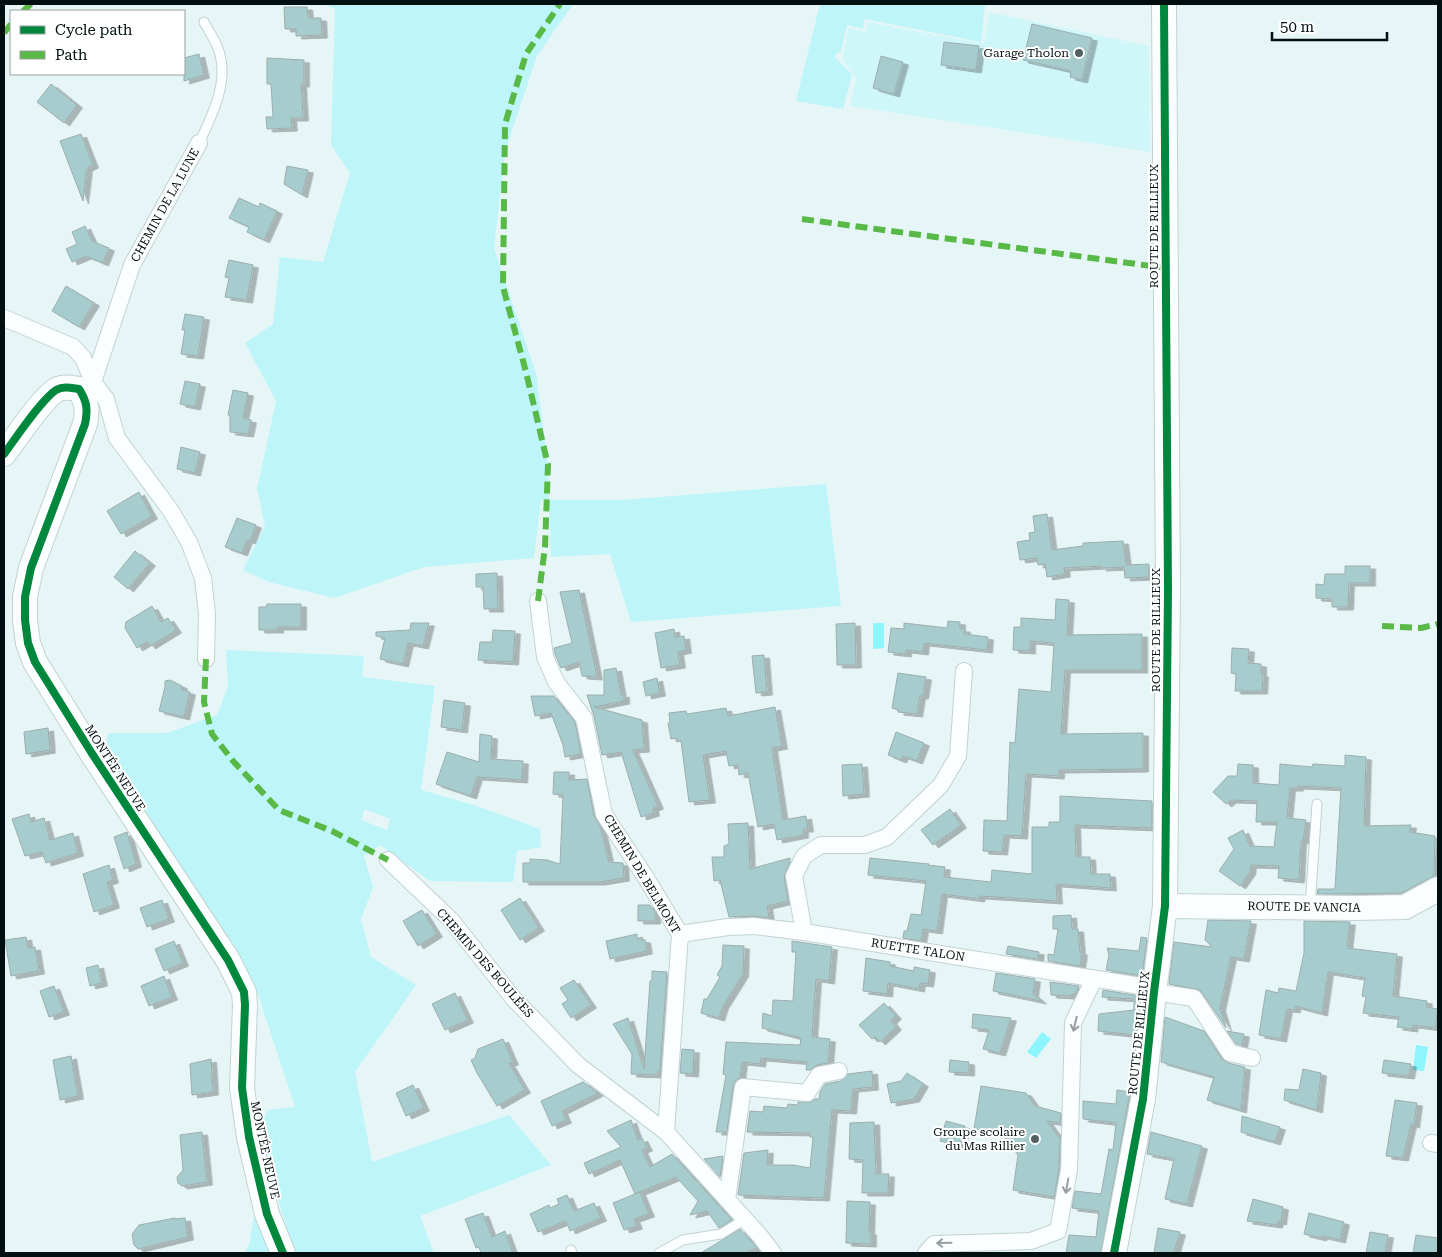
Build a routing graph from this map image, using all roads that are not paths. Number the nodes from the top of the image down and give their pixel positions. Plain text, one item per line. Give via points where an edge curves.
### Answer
1 (1164, 4) edge
2 (204, 22) dead end
3 (199, 143) joint
4 (4, 318) edge
5 (89, 390) junction
6 (4, 454) edge
7 (538, 601) dead end
8 (206, 660) dead end
9 (964, 671) dead end
10 (1317, 804) dead end
11 (388, 860) dead end
12 (1438, 889) edge
13 (1166, 906) junction
14 (1310, 908) junction
15 (804, 932) junction
16 (680, 934) junction
17 (1094, 979) junction
18 (1154, 992) junction
19 (1252, 1058) dead end
20 (839, 1071) dead end
21 (666, 1132) junction
22 (727, 1200) junction
23 (745, 1219) junction
24 (283, 1253) edge
25 (660, 1253) edge
26 (773, 1253) edge
27 (926, 1253) edge
28 (1114, 1253) edge

1 - 13 street, ROUTE DE RILLIEUX via 1168,590
2 - 3 lane via 218,47 222,74 216,107
3 - 5 street, CHEMIN DE LA LUNE via 132,265
4 - 5 street via 72,347 83,358
5 - 6 street via 67,387 56,390
5 - 8 street via 106,399 117,438 189,542 202,578 207,614
5 - 24 street, MONTÉE NEUVE via 85,424 31,568 25,597 28,643 35,662 228,960 244,992 242,1088 249,1137 267,1214
7 - 16 street, CHEMIN DE BELMONT via 545,657 556,682 584,718 604,814
9 - 15 street via 958,756 941,785 887,837 865,845 821,845 804,856 794,876
10 - 14 lane
11 - 21 street, CHEMIN DES BOULÉES via 451,920 513,998 578,1065
12 - 14 street, ROUTE DE VANCIA via 1405,907
13 - 14 street, ROUTE DE VANCIA
13 - 18 street, ROUTE DE RILLIEUX
15 - 16 street, RUETTE TALON via 754,926
15 - 17 street, RUETTE TALON
16 - 21 street, CHEMIN DE BELMONT
17 - 18 street, RUETTE TALON via 1147,987
17 -> 27 street via 1073,1023 1069,1170 1058,1231 1031,1241 934,1244
18 - 19 street, RUETTE TALON via 1194,998 1230,1053
18 - 28 street, ROUTE DE RILLIEUX via 1143,1099
20 - 22 street via 819,1075 807,1093 743,1087
21 - 22 street, CHEMIN DES BOULÉES
22 - 23 street, CHEMIN DES BOULÉES
23 - 25 lane via 721,1234 682,1240
23 - 26 street, CHEMIN DES BOULÉES

